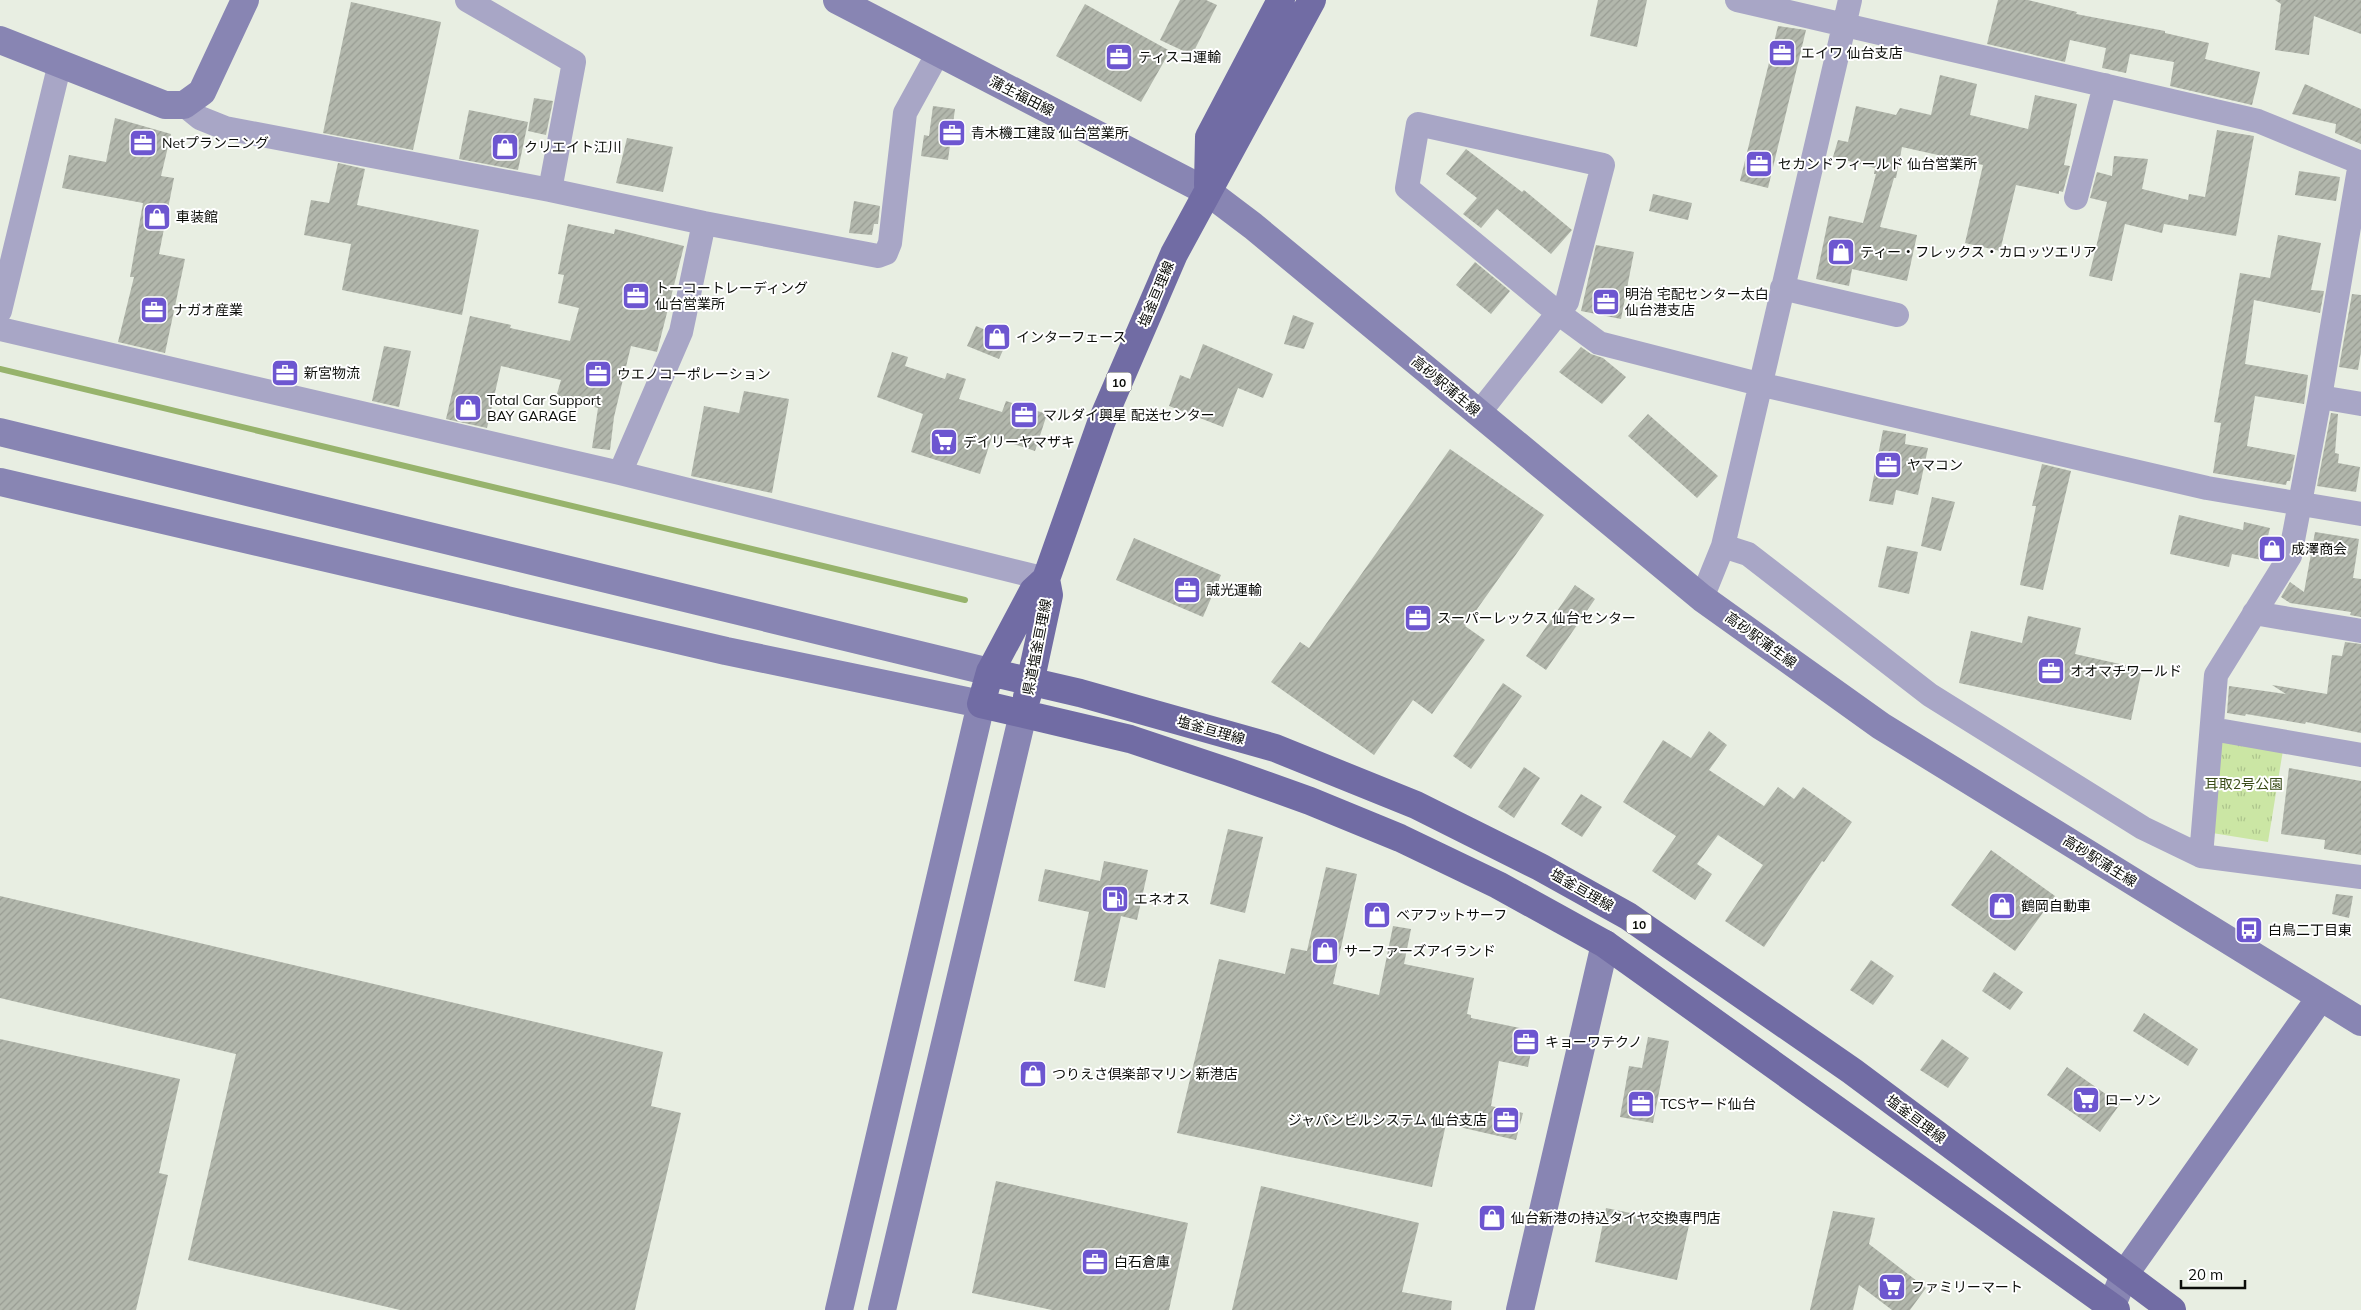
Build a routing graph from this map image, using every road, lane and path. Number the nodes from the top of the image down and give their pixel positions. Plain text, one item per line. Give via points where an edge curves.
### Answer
1 (246, 0) edge
2 (467, 0) edge
3 (837, 0) edge
4 (1281, 0) edge
5 (1294, 0) edge
6 (1312, 0) edge
7 (1737, 0) edge
8 (1850, 0) edge
9 (1844, 25) junction
10 (1267, 28) junction
11 (0, 40) edge
12 (938, 53) junction
13 (60, 63) junction
14 (2105, 85) junction
15 (184, 105) junction
16 (2361, 163) edge
17 (550, 190) junction
18 (1208, 192) junction
19 (2076, 198) dead end
20 (704, 223) junction
21 (1782, 288) junction
22 (0, 311) edge
23 (1558, 313) junction
24 (1897, 315) dead end
25 (0, 329) edge
26 (1759, 384) junction
27 (2320, 397) junction
28 (2361, 404) edge
29 (1479, 413) junction
30 (0, 432) edge
31 (620, 472) junction
32 (0, 482) edge
33 (2300, 504) junction
34 (2361, 514) edge
35 (1723, 546) junction
36 (1043, 588) junction
37 (1702, 598) junction
38 (2254, 613) junction
39 (2361, 630) edge
40 (990, 672) junction
41 (1032, 681) junction
42 (981, 704) junction
43 (1023, 714) junction
44 (2212, 729) junction
45 (2361, 754) edge
46 (2201, 856) junction
47 (2361, 877) edge
48 (1605, 944) junction
49 (2320, 998) junction
50 (2361, 1022) edge
51 (2124, 1275) junction
52 (2112, 1309) edge
53 (839, 1310) edge
54 (882, 1310) edge
55 (1520, 1310) edge
56 (2172, 1310) edge

1 - 15 street via 202,92
2 - 17 street via 574,62
3 - 12 street, 蒲生福田線
4 - 10 main road, 塩釜亘理線 / 10
5 - 10 main road via 1282,19
6 - 18 main road, 塩釜亘理線 / 10
7 - 9 street
8 - 9 street
9 - 14 street
9 - 21 street
10 - 18 main road, 塩釜亘理線 / 10 via 1209,138
11 - 13 street
12 - 18 street, 蒲生福田線
12 - 20 street via 906,113 890,243 883,256
13 - 15 street via 165,105
13 - 22 street
14 - 16 street via 2258,121
14 - 19 street
15 - 17 street via 200,118 225,128
16 - 27 street
17 - 20 street
18 - 29 street, 高砂駅蒲生線
18 - 36 main road, 塩釜亘理線 / 10 via 1174,254 1101,423
20 - 31 street via 681,332
21 - 24 street
21 - 26 street
23 - 23 street via 1407,188 1418,124 1603,166 1567,302
23 - 26 street via 1599,343
23 - 29 street
25 - 31 street
26 - 33 street via 2207,488
26 - 35 street
27 - 28 street
27 - 33 street
29 - 37 street, 高砂駅蒲生線
30 - 40 street
31 - 36 street
32 - 42 street via 726,651
33 - 34 street
33 - 38 street via 2290,556
35 - 37 street
35 - 46 street via 1748,554 1930,695 2143,828
36 - 40 main road, 塩釜亘理線 / 10
36 - 41 main road, 県道塩釜亘理線 / 10 via 1040,638
37 - 49 street, 高砂駅蒲生線 via 1881,726
38 - 39 street
38 - 44 street via 2216,675
40 - 41 main road, 塩釜亘理線 / 10
40 - 42 main road, 塩釜亘理線 / 10
41 - 43 main road, 県道塩釜亘理線 / 10
41 - 51 main road, 塩釜亘理線 / 10 via 1275,748 1416,805 1540,867 1628,916 1852,1071
42 - 43 main road
42 - 53 street
43 - 48 main road via 1130,740 1310,801 1400,838 1498,885
43 - 54 street
44 - 45 street
44 - 46 street
46 - 47 street
48 - 52 main road
48 - 55 street
49 - 50 street, 高砂駅蒲生線
49 - 51 street
51 - 52 street
51 - 56 main road, 塩釜亘理線 / 10

